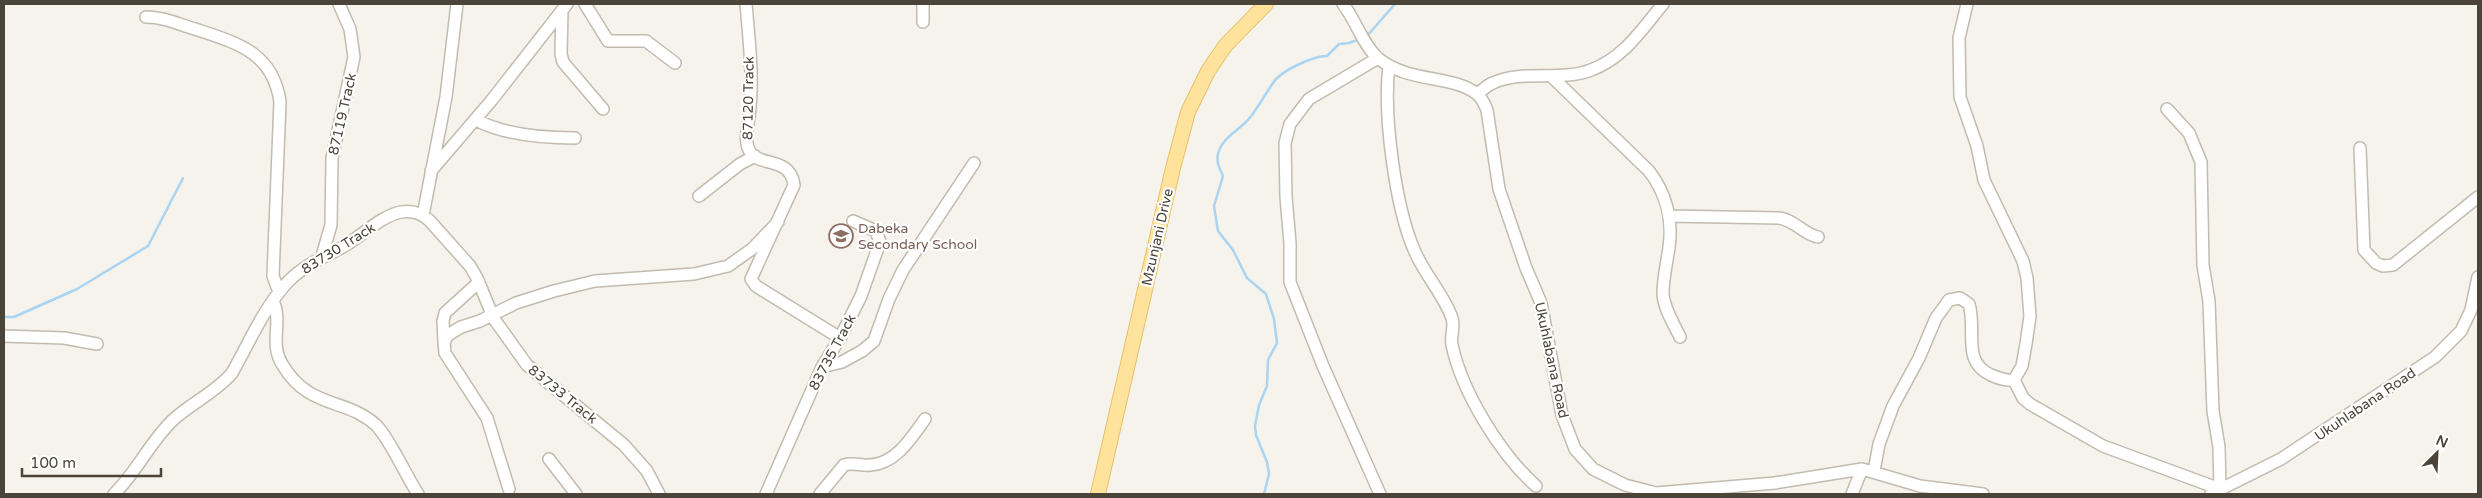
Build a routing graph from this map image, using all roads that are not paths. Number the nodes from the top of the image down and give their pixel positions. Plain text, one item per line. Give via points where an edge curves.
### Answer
1 (339, 4) edge
2 (457, 4) edge
3 (585, 4) edge
4 (746, 4) edge
5 (923, 4) edge
6 (1266, 4) edge
7 (1343, 4) edge
8 (1664, 4) edge
9 (1967, 4) edge
10 (565, 7) edge
11 (146, 17) dead end
12 (923, 22) dead end
13 (1374, 54) junction
14 (675, 63) dead end
15 (1389, 66) junction
16 (1551, 76) junction
17 (1477, 94) junction
18 (603, 109) dead end
19 (2167, 109) dead end
20 (476, 120) junction
21 (575, 138) dead end
22 (2360, 148) dead end
23 (755, 156) junction
24 (974, 163) dead end
25 (431, 171) junction
26 (699, 196) dead end
27 (2478, 197) edge
28 (423, 214) junction
29 (1669, 216) junction
30 (853, 221) dead end
31 (778, 222) junction
32 (1818, 237) dead end
33 (322, 256) junction
34 (2478, 277) edge
35 (479, 282) junction
36 (276, 297) junction
37 (491, 314) junction
38 (4, 336) edge
39 (1680, 337) dead end
40 (840, 338) junction
41 (444, 342) junction
42 (97, 344) dead end
43 (822, 367) junction
44 (2014, 380) junction
45 (925, 419) dead end
46 (549, 459) dead end
47 (1868, 470) junction
48 (1536, 486) dead end
49 (510, 489) dead end
50 (2215, 492) edge
51 (114, 494) edge
52 (418, 494) edge
53 (576, 494) edge
54 (659, 494) edge
55 (766, 494) edge
56 (820, 494) edge
57 (1098, 494) edge
58 (1380, 494) edge
59 (1852, 494) edge
60 (1983, 494) edge

1 - 33 street, 87119 Track via 350,29 354,58 333,150 331,225
2 - 25 street via 446,97
3 - 14 street via 608,41 646,41
4 - 23 street, 87120 Track via 751,91 747,135 749,150
5 - 12 street
6 - 57 main road, Mzunjani Drive via 1225,46 1208,71 1188,112
7 - 13 street
8 - 16 street via 1637,39 1602,65 1580,73
9 - 44 street via 1959,38 1960,97 1977,146 1984,180 2023,260 2027,278 2030,316 2022,366
10 - 18 street via 563,62
10 - 20 street
11 - 36 street via 166,19 239,45 264,63 276,83 280,102 273,276
13 - 15 street
13 - 58 street via 1309,99 1290,124 1285,143 1290,282
15 - 17 street via 1411,76 1462,87
15 - 48 street via 1386,86 1395,182 1415,252 1452,317 1451,344 1469,392 1510,460
16 - 17 street via 1493,83
16 - 29 street via 1649,170 1660,185
17 - 47 street, Ukuhlabana Road via 1487,110 1500,195 1541,303 1562,415 1575,449 1593,469 1625,485 1664,493
19 - 50 street via 2189,133 2201,162 2203,265 2209,301 2212,404 2219,448
20 - 21 street via 513,132
20 - 25 street
22 - 27 street via 2364,250 2376,264 2393,265
23 - 26 street
23 - 31 street, 87120 Track via 782,166 793,178 792,193
24 - 43 street via 903,270 874,341 842,362
25 - 28 street
28 - 33 street, 83730 Track via 411,211 395,214
28 - 35 street, 83733 Track via 470,266
29 - 32 street via 1779,218 1790,221 1809,236
29 - 39 street via 1671,228 1664,296
30 - 40 street, 83735 Track via 876,231 880,242 861,296
31 - 37 street via 752,249 728,266 694,274 595,281 516,303
31 - 40 street, 87120 Track via 754,269 752,282
33 - 36 street, 83730 Track via 295,275
34 - 50 street, Ukuhlabana Road via 2471,310 2461,331 2436,357 2289,454
35 - 37 street, 83733 Track
35 - 41 street via 445,313
36 - 51 street, 83730 Track via 232,373 175,418
36 - 52 street via 275,348 286,371 312,396 351,411 377,426
37 - 41 street via 480,322 453,331
37 - 54 street, 83733 Track via 527,365 624,445 647,471
38 - 42 street via 64,338
40 - 43 street, 83735 Track
41 - 49 street via 449,359 487,418
43 - 55 street, 83735 Track
44 - 47 street via 2004,380 1976,365 1969,304 1960,298 1949,300 1944,304 1893,406
44 - 50 street via 2030,404 2103,446
45 - 56 street via 912,438 890,459 870,465 844,465
46 - 53 street
47 - 59 street
47 - 60 street, Ukuhlabana Road via 1920,486

